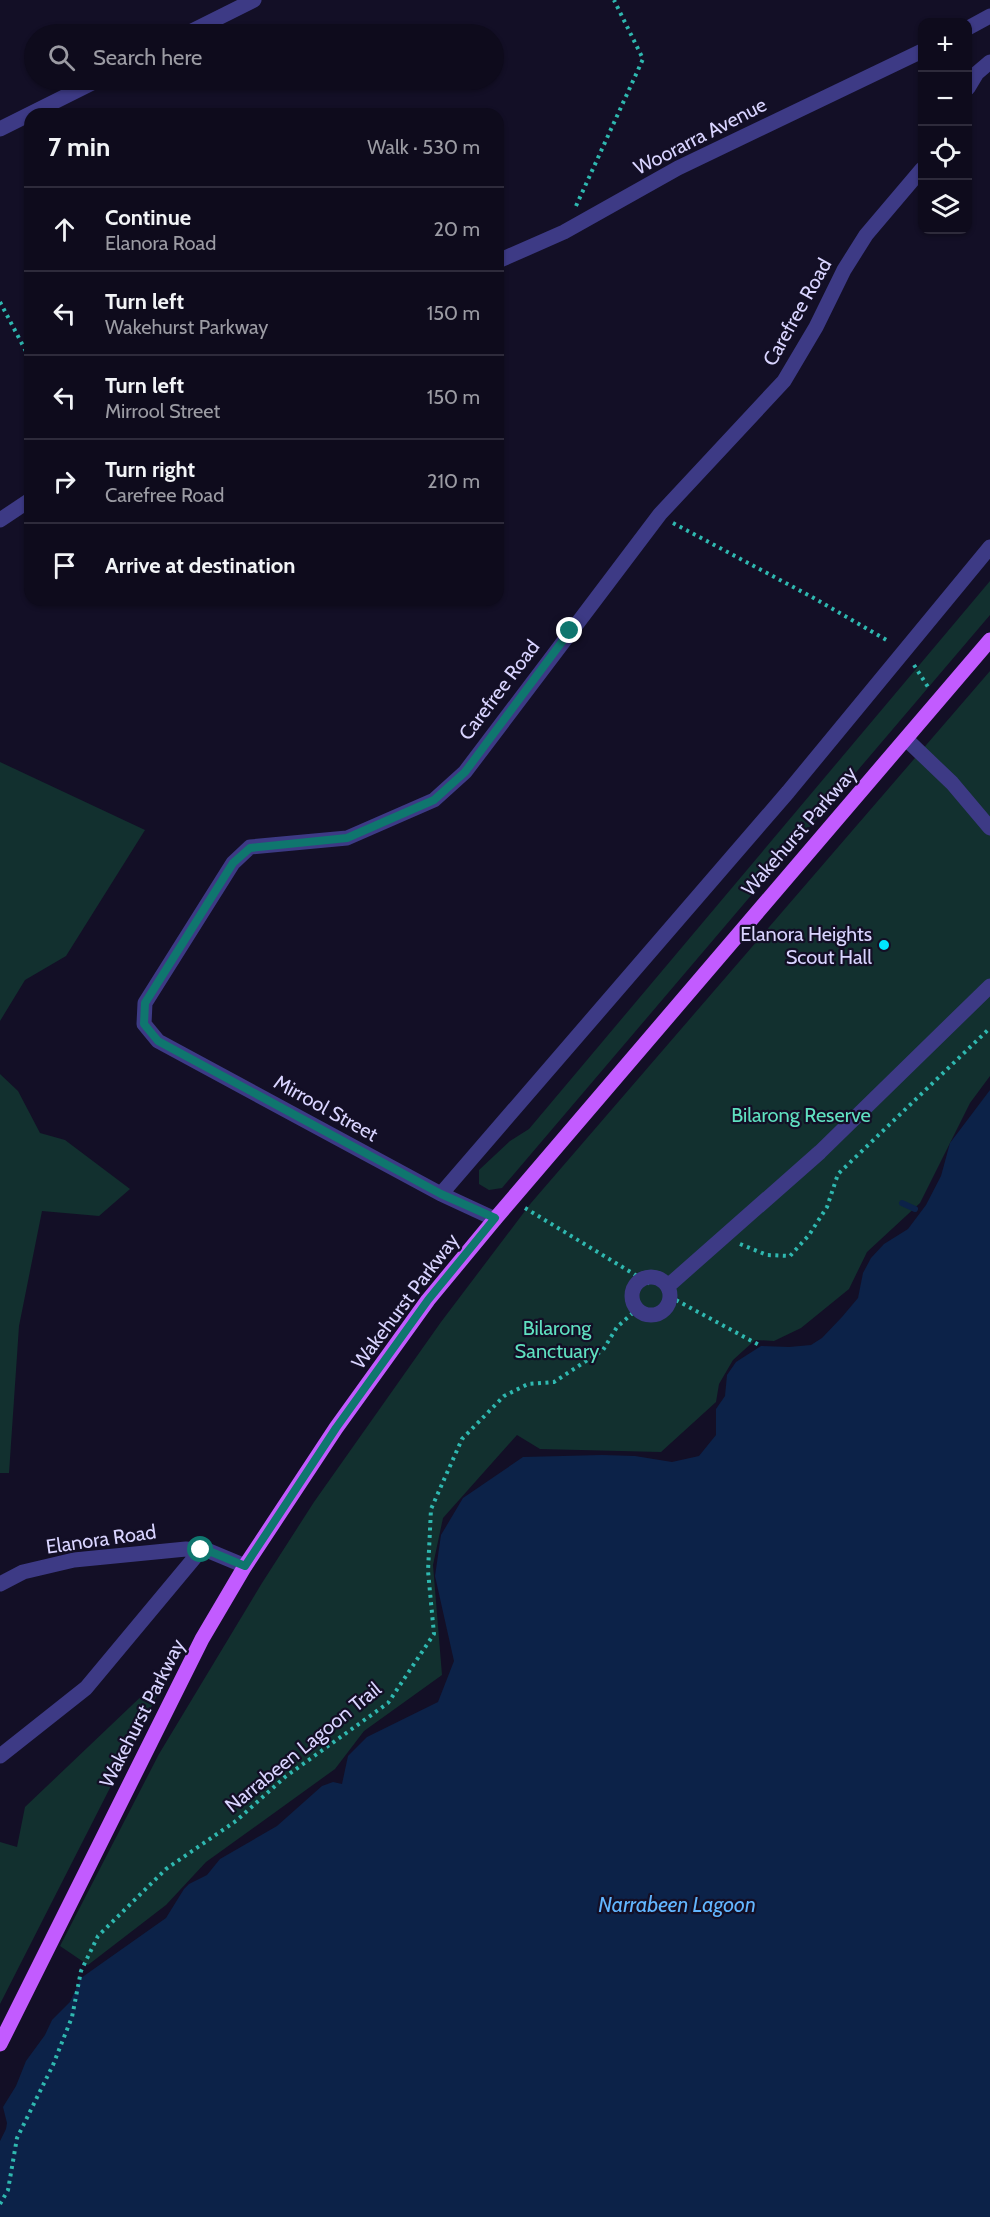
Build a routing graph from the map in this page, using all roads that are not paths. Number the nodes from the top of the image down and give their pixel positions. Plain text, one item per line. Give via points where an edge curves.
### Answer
1 (254, 0) edge
2 (990, 16) edge
3 (206, 24) edge
4 (972, 26) edge
5 (918, 53) edge
6 (990, 62) edge
7 (972, 82) edge
8 (78, 90) edge
9 (42, 108) edge
10 (24, 117) edge
11 (0, 129) edge
12 (918, 174) edge
13 (504, 258) edge
14 (24, 504) edge
15 (0, 520) edge
16 (990, 547) edge
17 (990, 640) edge
18 (906, 739) junction
19 (990, 828) edge
20 (989, 990) edge
21 (144, 1024) joint
22 (441, 1194) junction
23 (495, 1218) junction
24 (669, 1293) junction
25 (201, 1550) junction
26 (245, 1566) junction
27 (0, 1584) edge
28 (0, 1756) edge
29 (0, 2044) edge

1 - 3 street
2 - 4 street
5 - 13 street, Woorarra Avenue via 678,168 564,232
6 - 7 street
8 - 9 street
10 - 11 street
12 - 21 street, Carefree Road via 866,235 784,381 660,514 465,772 434,800 347,838 250,848 233,863 145,1003
14 - 15 street
16 - 22 street, Wakehurst Parkway via 764,819
17 - 18 main road, Wakehurst Parkway
18 - 19 street via 952,783
18 - 23 main road, Wakehurst Parkway
20 - 24 street
21 - 22 street, Mirrool Street via 158,1041
22 - 23 street, Mirrool Street
23 - 26 main road, Wakehurst Parkway via 428,1300 336,1428
24 - 24 street via 665,1282 654,1276 637,1282 632,1299 637,1309 648,1315 665,1310
25 - 26 street, Elanora Road
25 - 27 street, Elanora Road via 74,1560 23,1572
25 - 28 street via 86,1688
26 - 29 main road, Wakehurst Parkway via 202,1639

